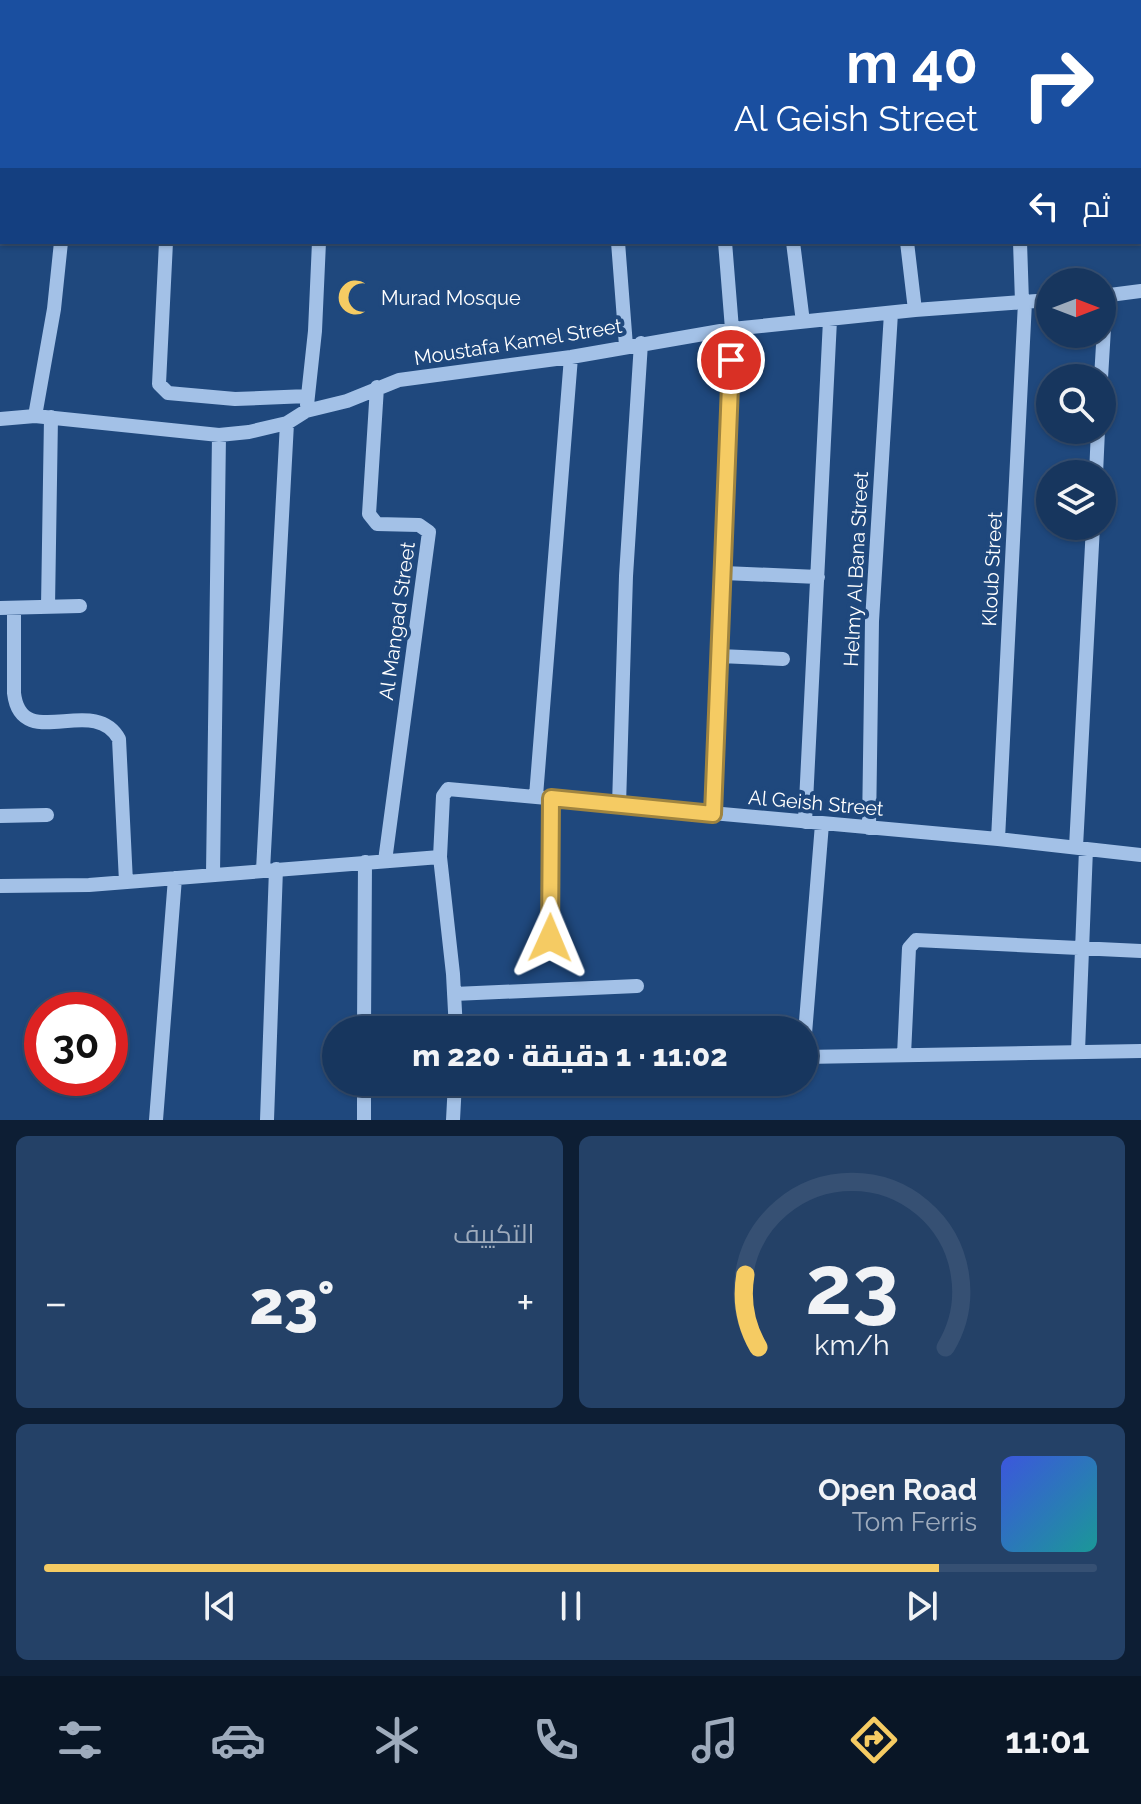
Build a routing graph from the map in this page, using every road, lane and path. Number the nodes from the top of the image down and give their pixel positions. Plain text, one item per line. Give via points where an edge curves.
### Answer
1 (61, 244) edge
2 (166, 244) edge
3 (319, 244) edge
4 (618, 244) edge
5 (725, 244) edge
6 (793, 244) edge
7 (907, 244) edge
8 (1020, 244) edge
9 (1141, 291) edge
10 (1116, 294) edge
11 (1036, 301) edge
12 (1024, 302) junction
13 (915, 310) junction
14 (891, 313) junction
15 (830, 320) junction
16 (803, 322) junction
17 (732, 329) junction
18 (641, 343) junction
19 (626, 346) junction
20 (571, 357) junction
21 (377, 387) junction
22 (308, 396) junction
23 (306, 411) junction
24 (35, 416) junction
25 (51, 417) junction
26 (0, 419) edge
27 (287, 423) junction
28 (219, 435) junction
29 (1092, 540) edge
30 (724, 573) junction
31 (818, 577) junction
32 (80, 606) dead end
33 (48, 607) junction
34 (7, 608) edge
35 (720, 656) junction
36 (783, 659) dead end
37 (544, 797) junction
38 (619, 805) junction
39 (713, 814) junction
40 (47, 815) dead end
41 (0, 816) edge
42 (805, 822) junction
43 (822, 824) junction
44 (869, 828) junction
45 (998, 839) junction
46 (1081, 848) junction
47 (1141, 855) edge
48 (440, 857) junction
49 (385, 861) junction
50 (365, 862) junction
51 (270, 869) junction
52 (213, 874) junction
53 (175, 878) junction
54 (126, 882) junction
55 (0, 886) edge
56 (550, 938) dead end
57 (1082, 949) junction
58 (1141, 951) edge
59 (637, 986) dead end
60 (454, 994) junction
61 (364, 1016) edge
62 (455, 1016) edge
63 (806, 1016) edge
64 (1078, 1051) junction
65 (1141, 1051) edge
66 (904, 1055) junction
67 (818, 1057) edge
68 (364, 1096) edge
69 (454, 1096) edge
70 (156, 1120) edge
71 (267, 1120) edge
72 (364, 1120) edge
73 (453, 1120) edge

1 - 24 street
2 - 22 street via 162,390 235,399
3 - 22 street
4 - 19 street
5 - 17 street
6 - 16 street
7 - 13 street
8 - 12 street, Kloub Street
9 - 10 street
11 - 12 street, Moustafa Kamel Street
12 - 13 street, Moustafa Kamel Street
12 - 45 street, Kloub Street
13 - 14 street, Moustafa Kamel Street
14 - 15 street, Moustafa Kamel Street
14 - 44 street, Helmy Al Bana Street via 873,592
15 - 16 street, Moustafa Kamel Street
15 - 31 street
16 - 17 street, Moustafa Kamel Street
17 - 18 street, Moustafa Kamel Street
17 - 30 street
18 - 19 street, Moustafa Kamel Street
18 - 38 street
19 - 20 street, Moustafa Kamel Street
20 - 21 street, Moustafa Kamel Street
20 - 37 street
21 - 23 street, Moustafa Kamel Street
21 - 49 street, Al Mangad Street via 369,514 377,524 419,525 429,532
22 - 23 street
23 - 27 street, Moustafa Kamel Street
24 - 25 street, Moustafa Kamel Street
24 - 26 street, Moustafa Kamel Street
25 - 28 street, Moustafa Kamel Street
25 - 33 street
27 - 28 street, Moustafa Kamel Street
27 - 51 street
28 - 52 street
29 - 46 street
30 - 31 street
30 - 35 street
31 - 42 street
32 - 33 street
33 - 34 street
34 - 54 street via 15,706 22,717 34,722 95,720 114,729 119,739
35 - 36 street
35 - 39 street
37 - 38 street, Al Geish Street
37 - 48 street, Al Geish Street via 448,789 443,796
37 - 56 street
38 - 39 street, Al Geish Street
39 - 42 street, Al Geish Street
40 - 41 street
42 - 43 street, Al Geish Street
43 - 44 street, Al Geish Street
43 - 63 street
44 - 45 street, Al Geish Street
45 - 46 street, Al Geish Street
46 - 47 street, Al Geish Street
46 - 57 street
48 - 49 street
48 - 60 street
49 - 50 street
50 - 51 street
50 - 61 street
51 - 52 street
51 - 71 street
52 - 53 street
53 - 54 street
53 - 70 street
54 - 55 street
57 - 58 street
57 - 64 street
57 - 66 street via 916,940 911,943
59 - 60 street
60 - 62 street
64 - 65 street
64 - 66 street
66 - 67 street
68 - 72 street
69 - 73 street

